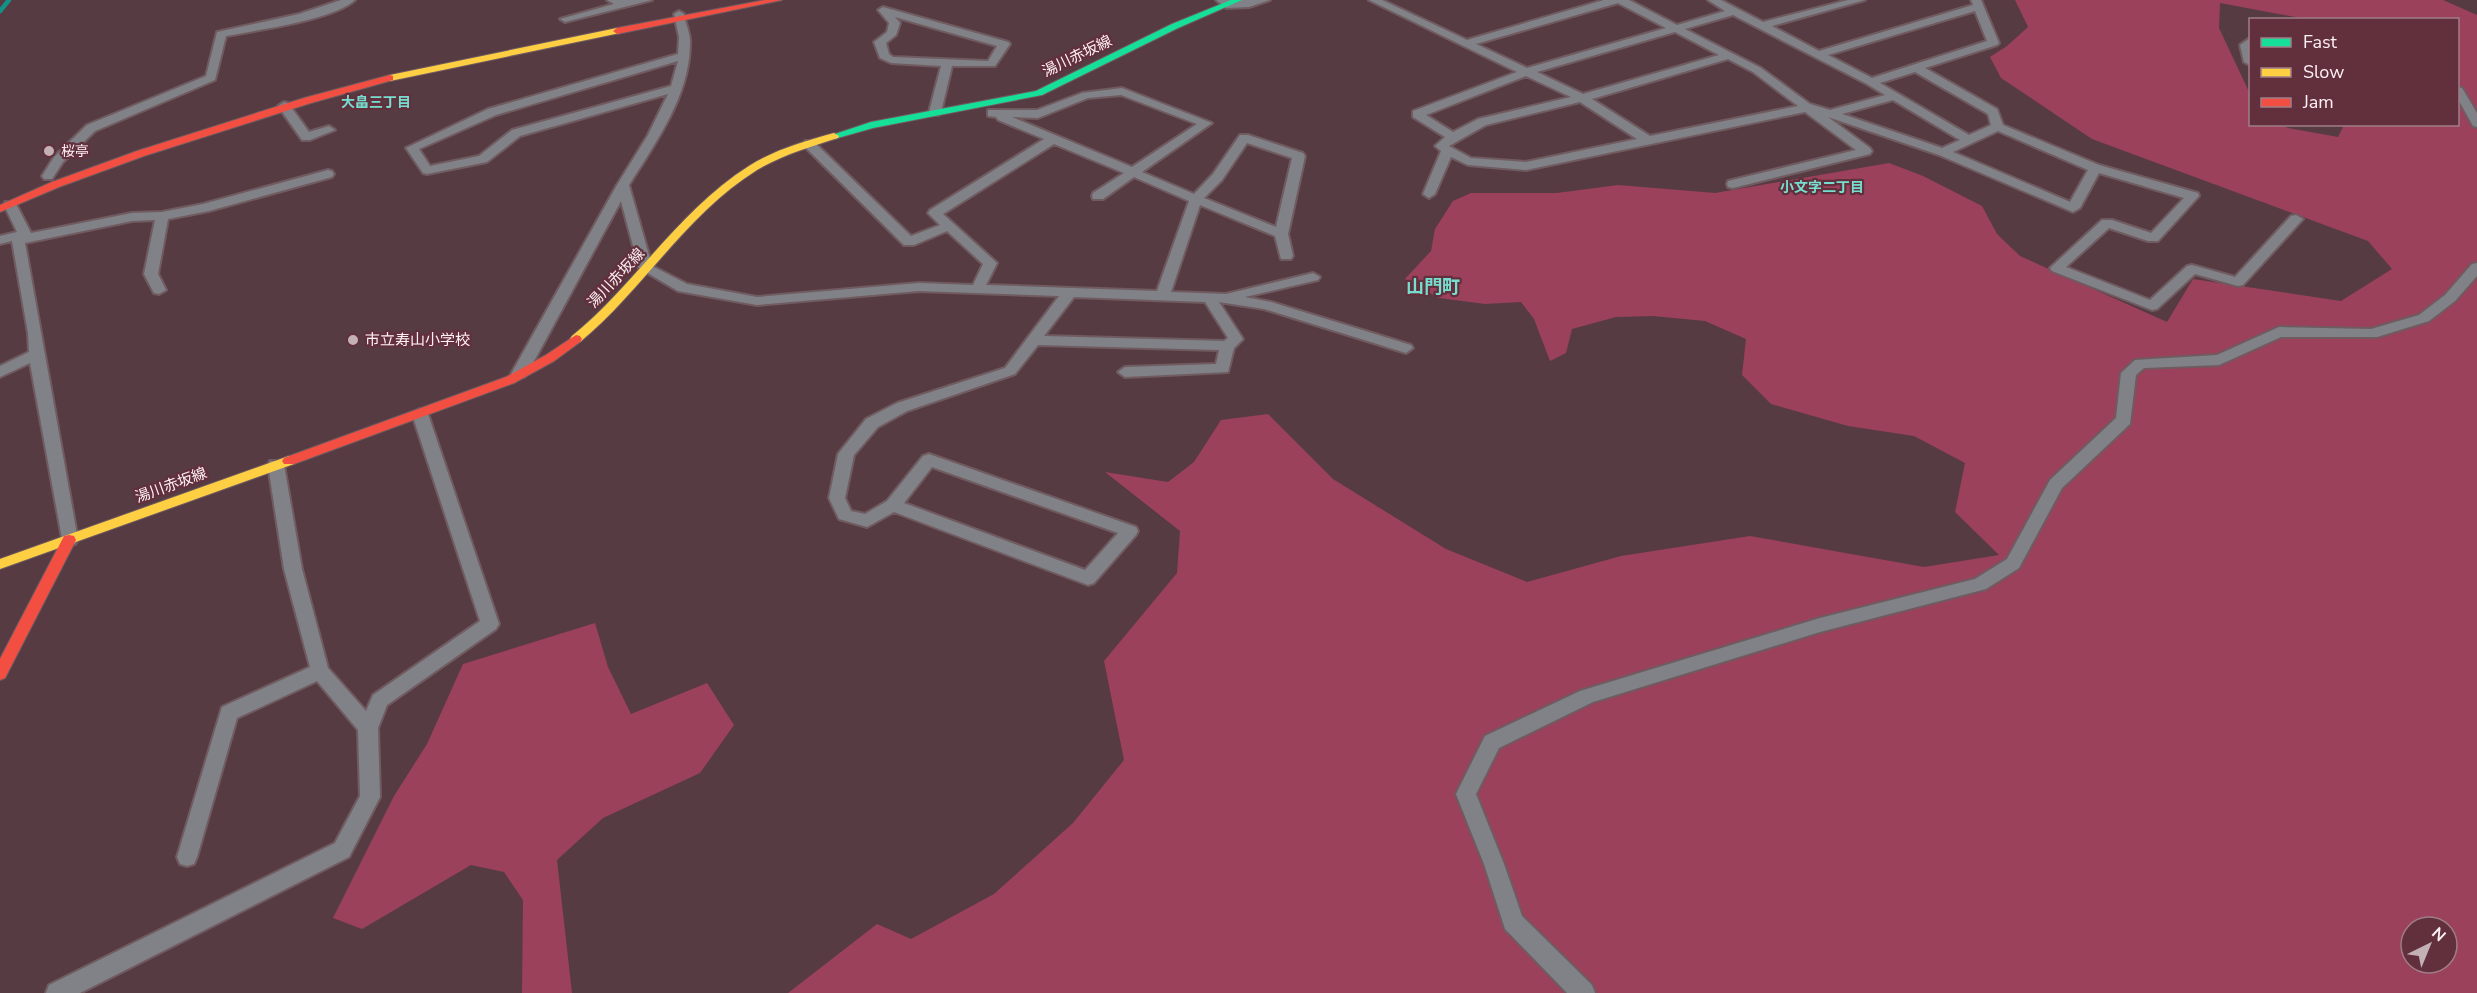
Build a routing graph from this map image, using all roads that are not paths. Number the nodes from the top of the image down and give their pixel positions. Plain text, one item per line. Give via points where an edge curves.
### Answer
1 (350, 0) edge
2 (612, 0) edge
3 (647, 0) edge
4 (748, 0) edge
5 (778, 0) edge
6 (1265, 0) edge
7 (1374, 0) edge
8 (1615, 0) edge
9 (1621, 0) edge
10 (1713, 0) edge
11 (1860, 0) edge
12 (1228, 2) edge
13 (1977, 4) edge
14 (625, 5) junction
15 (679, 11) edge
16 (1735, 11) junction
17 (565, 19) dead end
18 (1763, 26) junction
19 (1676, 27) junction
20 (2249, 42) edge
21 (1468, 43) junction
22 (1819, 54) junction
23 (1730, 55) junction
24 (683, 56) junction
25 (2249, 58) edge
26 (947, 63) junction
27 (1916, 67) junction
28 (1530, 71) junction
29 (1871, 82) junction
30 (676, 88) junction
31 (2459, 93) edge
32 (1894, 96) junction
33 (1582, 98) junction
34 (284, 106) junction
35 (976, 106) junction
36 (1810, 107) junction
37 (935, 112) junction
38 (992, 113) junction
39 (1829, 114) junction
40 (2477, 123) edge
41 (1998, 127) junction
42 (330, 130) dead end
43 (1454, 136) junction
44 (1053, 139) junction
45 (1648, 140) junction
46 (1970, 141) junction
47 (809, 144) junction
48 (1448, 150) junction
49 (1943, 152) junction
50 (2095, 168) junction
51 (1132, 172) junction
52 (327, 174) dead end
53 (48, 176) junction
54 (1733, 184) dead end
55 (623, 185) junction
56 (1429, 194) dead end
57 (1098, 196) dead end
58 (1196, 199) junction
59 (2, 202) edge
60 (162, 216) junction
61 (2296, 219) dead end
62 (949, 226) junction
63 (1281, 234) junction
64 (22, 237) junction
65 (0, 240) edge
66 (1286, 256) dead end
67 (2477, 267) edge
68 (646, 268) junction
69 (1312, 277) dead end
70 (978, 288) junction
71 (159, 290) dead end
72 (1070, 292) junction
73 (1163, 294) junction
74 (1209, 297) junction
75 (1225, 298) junction
76 (1034, 340) junction
77 (1227, 346) junction
78 (1406, 348) dead end
79 (36, 354) junction
80 (0, 372) edge
81 (1125, 372) dead end
82 (519, 374) junction
83 (420, 414) junction
84 (276, 465) junction
85 (893, 505) junction
86 (69, 540) junction
87 (0, 564) edge
88 (320, 671) junction
89 (0, 674) edge
90 (368, 728) junction
91 (187, 858) dead end
92 (57, 993) edge
93 (1584, 993) edge

1 - 53 street via 306,16 221,34 211,78 91,128 58,160
2 - 14 street
3 - 14 street
4 - 15 street
5 - 15 street
6 - 12 street via 1249,4
7 - 21 street
8 - 21 street
9 - 19 street
10 - 16 street
11 - 18 street
12 - 35 street, 湯川赤坂線 via 1039,93
13 - 22 street
13 - 27 street via 1993,43
14 - 17 street
15 - 24 street via 686,39
15 - 34 street via 400,74
15 - 53 street via 332,82 216,115
16 - 18 street
16 - 19 street
18 - 22 street
19 - 23 street
19 - 28 street
20 - 25 street
21 - 28 street
22 - 29 street
23 - 33 street
23 - 36 street
24 - 30 street
24 - 30 street via 492,112 412,148 428,171 483,159 516,133
26 - 26 street via 991,64 1004,44 883,10 895,23 892,33 880,42 884,56 891,60
26 - 37 street
27 - 29 street
27 - 41 street via 1993,112
28 - 33 street
28 - 43 street via 1417,114
29 - 32 street
30 - 55 street via 660,127
31 - 40 street
32 - 39 street
32 - 46 street
33 - 43 street via 1482,122
33 - 45 street
34 - 42 street via 306,137
34 - 59 street
35 - 37 street, 湯川赤坂線
35 - 38 street
36 - 39 street
36 - 45 street
36 - 54 street via 1866,151
37 - 47 street, 湯川赤坂線 via 871,125
38 - 44 street
38 - 51 street via 1038,114 1086,95 1122,91 1206,123
39 - 49 street
41 - 46 street
41 - 50 street
43 - 48 street via 1441,146
44 - 51 street
44 - 62 street via 935,213
45 - 48 street via 1526,166 1468,161
46 - 49 street
47 - 62 street via 909,242
47 - 68 street, 湯川赤坂線 via 754,168 723,190
48 - 56 street
49 - 50 street via 2073,208
50 - 61 street via 2193,196 2153,238 2107,223 2057,268 2152,306 2192,269 2238,282
51 - 57 street
51 - 58 street
52 - 60 street
53 - 59 street
55 - 68 street
55 - 82 street
58 - 63 street
58 - 63 street via 1218,177 1244,138 1299,156
58 - 73 street
59 - 64 street
60 - 64 street via 132,217
60 - 71 street via 151,274
62 - 70 street via 990,264
63 - 66 street
64 - 65 street
64 - 79 street via 18,246
67 - 93 street via 2450,298 2424,318 2372,334 2279,332 2219,360 2140,363 2129,373 2124,420 2056,484 2013,562 1980,584 1820,626 1587,696 1492,742 1466,794 1513,922
68 - 70 street via 683,288 757,301 919,287
68 - 82 street, 湯川赤坂線 via 598,322 550,358
69 - 75 street
70 - 72 street
72 - 73 street
72 - 76 street
73 - 74 street
74 - 75 street
74 - 77 street via 1236,339
75 - 78 street via 1266,305
76 - 77 street
76 - 85 street via 1010,371 902,407 872,423 846,454 837,498 845,515 867,521
77 - 81 street via 1223,369
79 - 80 street
79 - 86 street
82 - 83 street, 湯川赤坂線
83 - 84 street, 湯川赤坂線
83 - 90 street via 490,624 380,700
84 - 86 street, 湯川赤坂線
84 - 88 street via 293,569
85 - 85 street via 929,460 1130,531 1088,578
86 - 87 street, 湯川赤坂線
86 - 89 street
88 - 90 street
88 - 91 street via 229,713
90 - 92 street via 370,797 342,850

